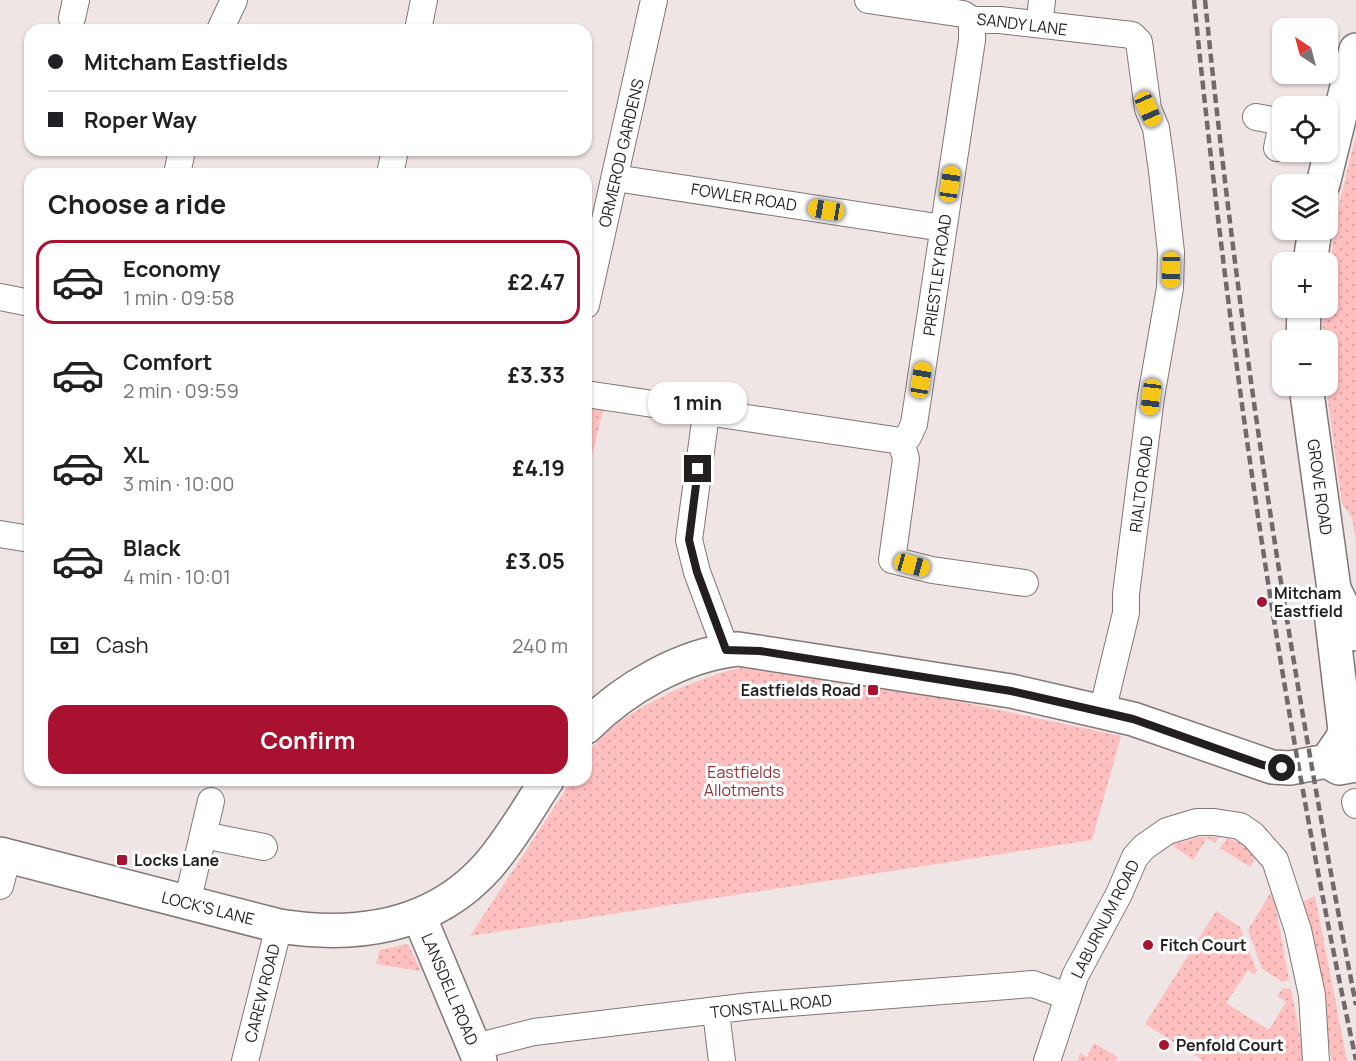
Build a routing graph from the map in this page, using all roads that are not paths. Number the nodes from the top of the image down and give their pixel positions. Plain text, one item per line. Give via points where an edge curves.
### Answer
1 (234, 0) edge
2 (424, 0) edge
3 (654, 0) edge
4 (868, 0) edge
5 (1042, 5) edge
6 (1015, 6) dead end
7 (972, 20) junction
8 (1073, 21) junction
9 (223, 24) edge
10 (419, 24) edge
11 (1139, 42) joint
12 (1356, 50) edge
13 (1338, 110) edge
14 (1256, 117) dead end
15 (1272, 126) edge
16 (615, 178) junction
17 (943, 228) junction
18 (592, 279) edge
19 (0, 297) edge
20 (24, 302) edge
21 (592, 395) edge
22 (1307, 396) edge
23 (706, 414) junction
24 (902, 441) junction
25 (0, 534) edge
26 (24, 538) edge
27 (1025, 583) dead end
28 (1334, 589) junction
29 (1356, 634) edge
30 (726, 650) junction
31 (1350, 709) edge
32 (1102, 712) junction
33 (592, 722) edge
34 (1327, 764) edge
35 (543, 786) edge
36 (210, 801) dead end
37 (203, 835) junction
38 (264, 848) dead end
39 (3, 865) edge
40 (187, 903) junction
41 (419, 916) junction
42 (279, 926) junction
43 (1067, 996) junction
44 (716, 1012) junction
45 (477, 1054) edge
46 (245, 1061) edge
47 (722, 1061) edge
48 (1047, 1061) edge
49 (1316, 1061) edge

1 - 9 street
2 - 10 street
3 - 16 street, ORMEROD GARDENS
4 - 7 street, SANDY LANE via 963,14
5 - 6 street
5 - 8 street
7 - 8 street, SANDY LANE
7 - 17 street, PRIESTLEY ROAD
8 - 11 street, SANDY LANE via 1132,35
11 - 32 street, RIALTO ROAD via 1162,171 1171,252 1170,288 1151,397 1126,613
12 - 13 street
14 - 15 street
16 - 17 street, FOWLER ROAD
16 - 18 street, ORMEROD GARDENS
17 - 24 street, PRIESTLEY ROAD via 914,424
19 - 20 street
21 - 23 street
22 - 28 street, GROVE ROAD
23 - 24 street
23 - 30 street via 689,540
24 - 27 street via 906,459 892,560 932,570
25 - 26 street
28 - 29 street, GROVE ROAD
28 - 31 street, GROVE ROAD via 1330,604 1337,677
30 - 32 street via 760,651 952,680
30 - 33 street via 653,678
31 - 34 street via 1342,739
32 - 34 street via 1133,719 1263,765
35 - 41 street via 477,878 449,900
36 - 37 street
37 - 38 street
37 - 40 street
39 - 40 street, LOCK'S LANE
40 - 42 street, LOCK'S LANE
41 - 42 street, LOCK'S LANE via 350,932
41 - 45 street, LANSDELL ROAD
42 - 46 street, CAREW ROAD
43 - 44 street, TONSTALL ROAD via 1034,984
43 - 48 street, LABURNUM ROAD
43 - 49 street, LABURNUM ROAD via 1130,866 1144,847 1180,826 1229,823 1253,835 1270,853 1281,873 1312,995
44 - 45 street, TONSTALL ROAD via 534,1032
44 - 47 street

